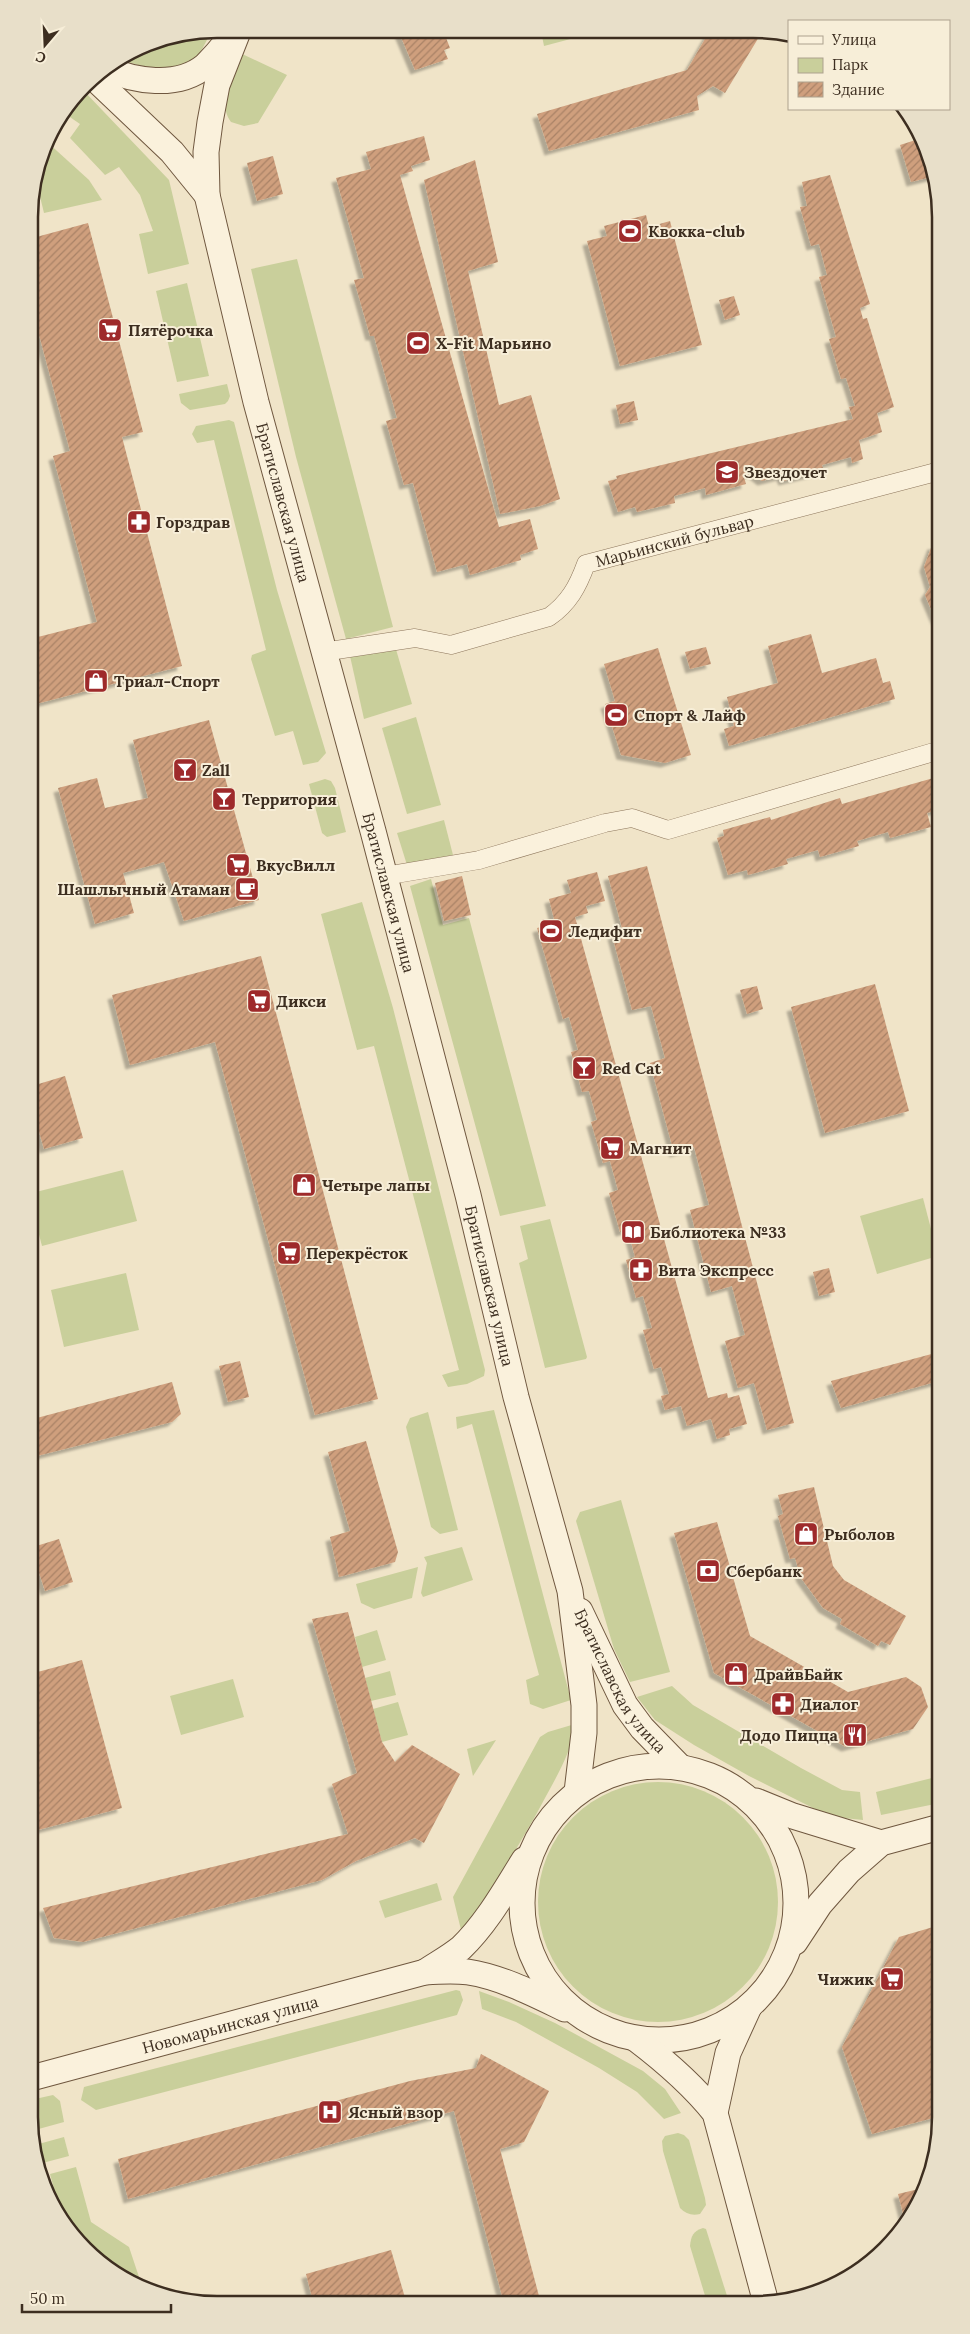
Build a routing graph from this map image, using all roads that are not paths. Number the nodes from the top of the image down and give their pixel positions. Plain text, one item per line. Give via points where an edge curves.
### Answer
1 (229, 38) edge
2 (234, 38) edge
3 (113, 71) edge
4 (98, 82) edge
5 (207, 195) junction
6 (932, 473) edge
7 (323, 652) junction
8 (932, 752) edge
9 (384, 876) junction
10 (570, 1591) junction
11 (678, 1766) junction
12 (577, 1792) junction
13 (748, 1798) junction
14 (932, 1829) edge
15 (881, 1843) junction
16 (534, 1846) junction
17 (788, 1952) junction
18 (425, 1972) junction
19 (749, 2007) junction
20 (587, 2020) junction
21 (636, 2038) junction
22 (38, 2076) edge
23 (715, 2113) junction
24 (764, 2296) edge

1 - 3 main road via 203,67 188,75 166,81 143,80
2 - 5 main road, Братиславская улица via 217,85 210,122 206,152
4 - 5 main road, Братиславская улица via 172,152
5 - 7 main road, Братиславская улица via 256,402
6 - 7 street, Марьинский бульвар via 586,564 570,598 548,617 451,645 414,638
7 - 9 main road, Братиславская улица
8 - 9 street via 668,830 632,818 479,860
9 - 10 main road, Братиславская улица via 468,1195 514,1388
10 - 11 main road, Братиславская улица via 625,1705
10 - 12 main road, Братиславская улица via 584,1705
11 - 12 main road, Братиславская улица via 652,1765 625,1770
11 - 13 main road, Братиславская улица via 716,1777
12 - 16 main road, Братиславская улица via 552,1816
13 - 15 main road via 793,1816
13 - 17 main road, Братиславская улица via 768,1818 793,1869 796,1915
14 - 15 main road
15 - 17 main road via 849,1871 820,1904
16 - 18 main road, Новомарьинская улица via 489,1916 451,1956
16 - 20 main road, Братиславская улица via 524,1877 522,1910 527,1943 541,1973 556,1993
17 - 19 main road, Братиславская улица via 779,1973
18 - 20 main road, Новомарьинская улица via 468,1972 530,1992
18 - 22 main road, Новомарьинская улица
19 - 21 main road, Братиславская улица via 730,2022 708,2032 660,2040
19 - 23 main road, Братиславская улица via 728,2052
20 - 21 main road, Братиславская улица
21 - 23 main road, Братиславская улица via 697,2091
23 - 24 main road, Братиславская улица

